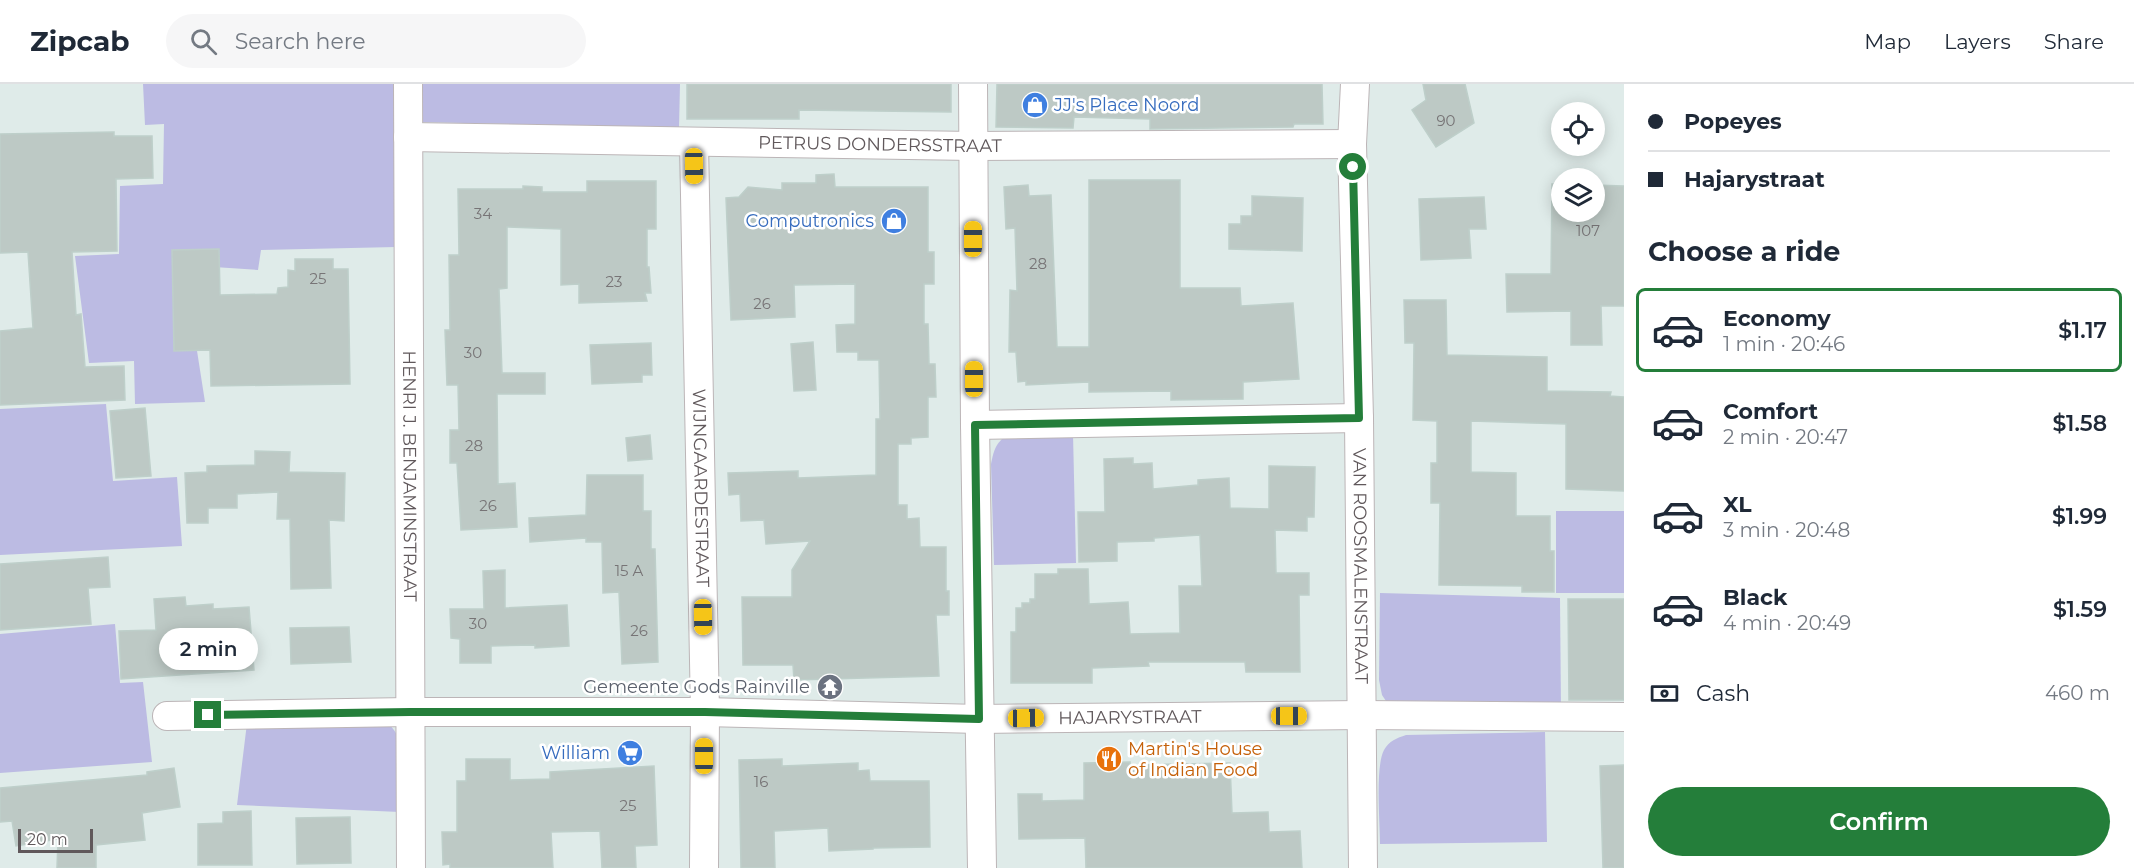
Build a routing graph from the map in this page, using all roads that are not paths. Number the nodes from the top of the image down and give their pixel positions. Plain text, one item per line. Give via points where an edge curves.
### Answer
1 (408, 84) edge
2 (973, 84) edge
3 (1355, 84) edge
4 (408, 137) junction
5 (694, 142) junction
6 (1352, 144) junction
7 (972, 146) junction
8 (1359, 418) junction
9 (975, 425) junction
10 (410, 712) junction
11 (705, 712) junction
12 (1361, 715) junction
13 (167, 716) dead end
14 (1624, 717) edge
15 (979, 719) junction
16 (411, 868) edge
17 (704, 868) edge
18 (982, 868) edge
19 (1363, 868) edge

1 - 4 street, HENRI J. BENJAMINSTRAAT
2 - 7 street
3 - 6 street, VAN ROOSMALENSTRAAT
4 - 5 street, PETRUS DONDERSSTRAAT
4 - 10 street, HENRI J. BENJAMINSTRAAT
5 - 7 street, PETRUS DONDERSSTRAAT
5 - 11 street, WIJNGAARDESTRAAT
6 - 7 street, PETRUS DONDERSSTRAAT
6 - 8 street, VAN ROOSMALENSTRAAT
7 - 9 street
8 - 9 street
8 - 12 street, VAN ROOSMALENSTRAAT
9 - 15 street
10 - 11 street, HAJARYSTRAAT
10 - 13 street, HAJARYSTRAAT
10 - 16 street, HENRI J. BENJAMINSTRAAT
11 - 15 street, HAJARYSTRAAT
11 - 17 street, WIJNGAARDESTRAAT
12 - 14 street, HAJARYSTRAAT
12 - 15 street, HAJARYSTRAAT
12 - 19 street, VAN ROOSMALENSTRAAT
15 - 18 street

